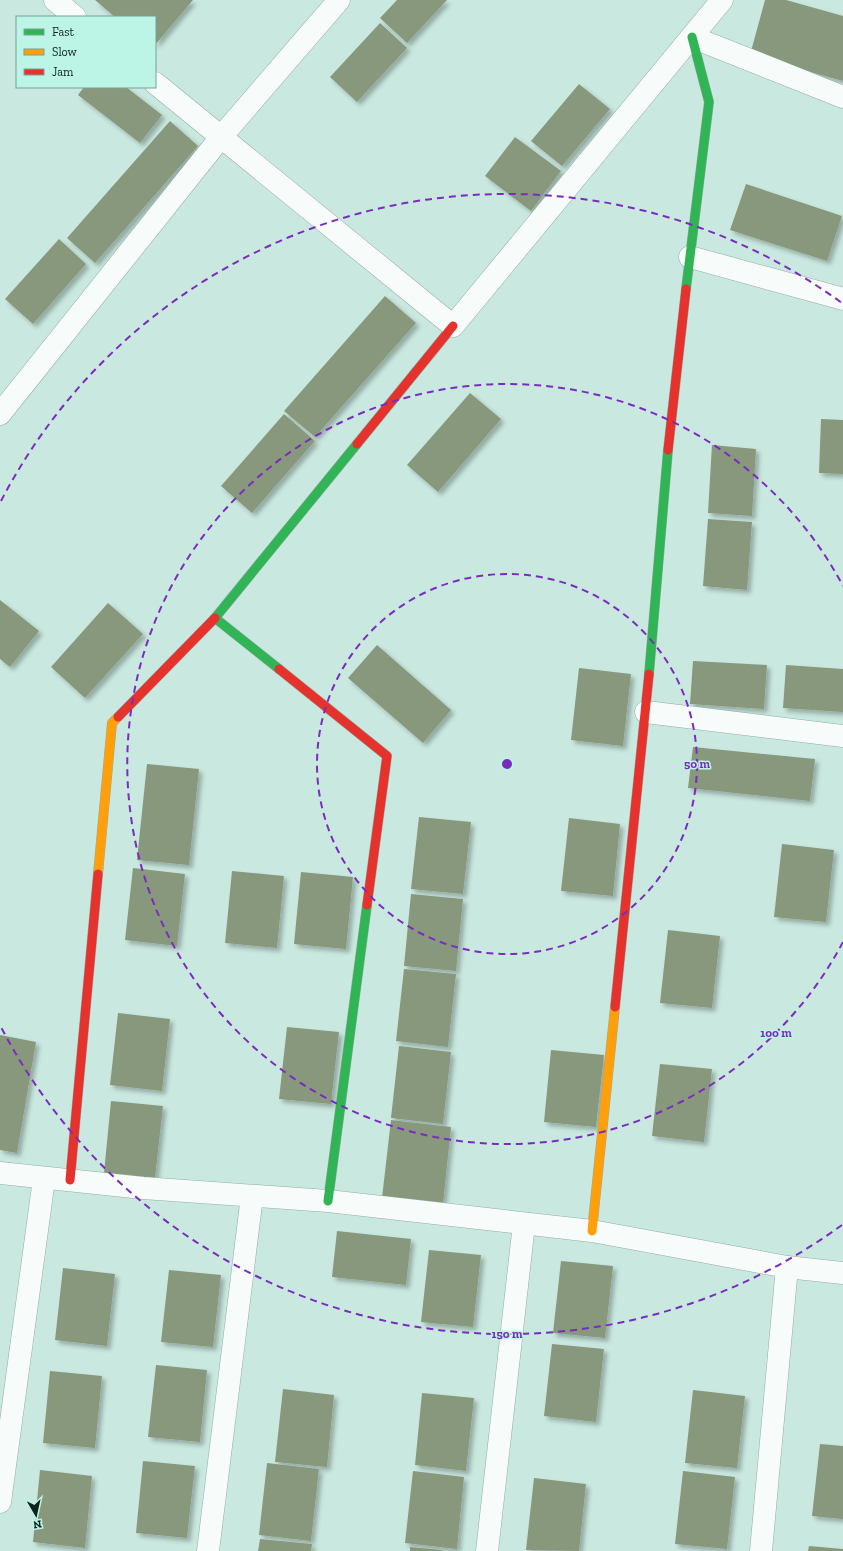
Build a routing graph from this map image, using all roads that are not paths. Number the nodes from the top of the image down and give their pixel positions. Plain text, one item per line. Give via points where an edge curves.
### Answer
1 (55, 0) edge
2 (339, 0) edge
3 (722, 0) edge
4 (74, 16) edge
5 (692, 37) junction
6 (156, 83) edge
7 (843, 97) edge
8 (221, 137) junction
9 (690, 257) junction
10 (843, 299) edge
11 (453, 326) junction
12 (0, 414) edge
13 (215, 618) junction
14 (646, 712) junction
15 (843, 736) edge
16 (0, 1173) edge
17 (44, 1179) junction
18 (70, 1180) junction
19 (252, 1196) junction
20 (328, 1201) junction
21 (524, 1224) junction
22 (592, 1232) junction
23 (787, 1268) junction
24 (843, 1273) edge
25 (0, 1502) edge
26 (208, 1551) edge
27 (487, 1551) edge
28 (761, 1551) edge

1 - 4 street
2 - 8 street
3 - 5 street
5 - 7 street
5 - 9 street via 709,102
5 - 11 street
6 - 8 street
8 - 11 street
8 - 12 street
9 - 10 street
9 - 14 street via 671,414
11 - 13 street
13 - 18 street via 112,723
13 - 20 street via 387,756
14 - 15 street
14 - 22 street
16 - 17 street
17 - 18 street
17 - 25 street
18 - 19 street
19 - 20 street
19 - 26 street
20 - 21 street
21 - 22 street
21 - 27 street
22 - 23 street
23 - 24 street
23 - 28 street

